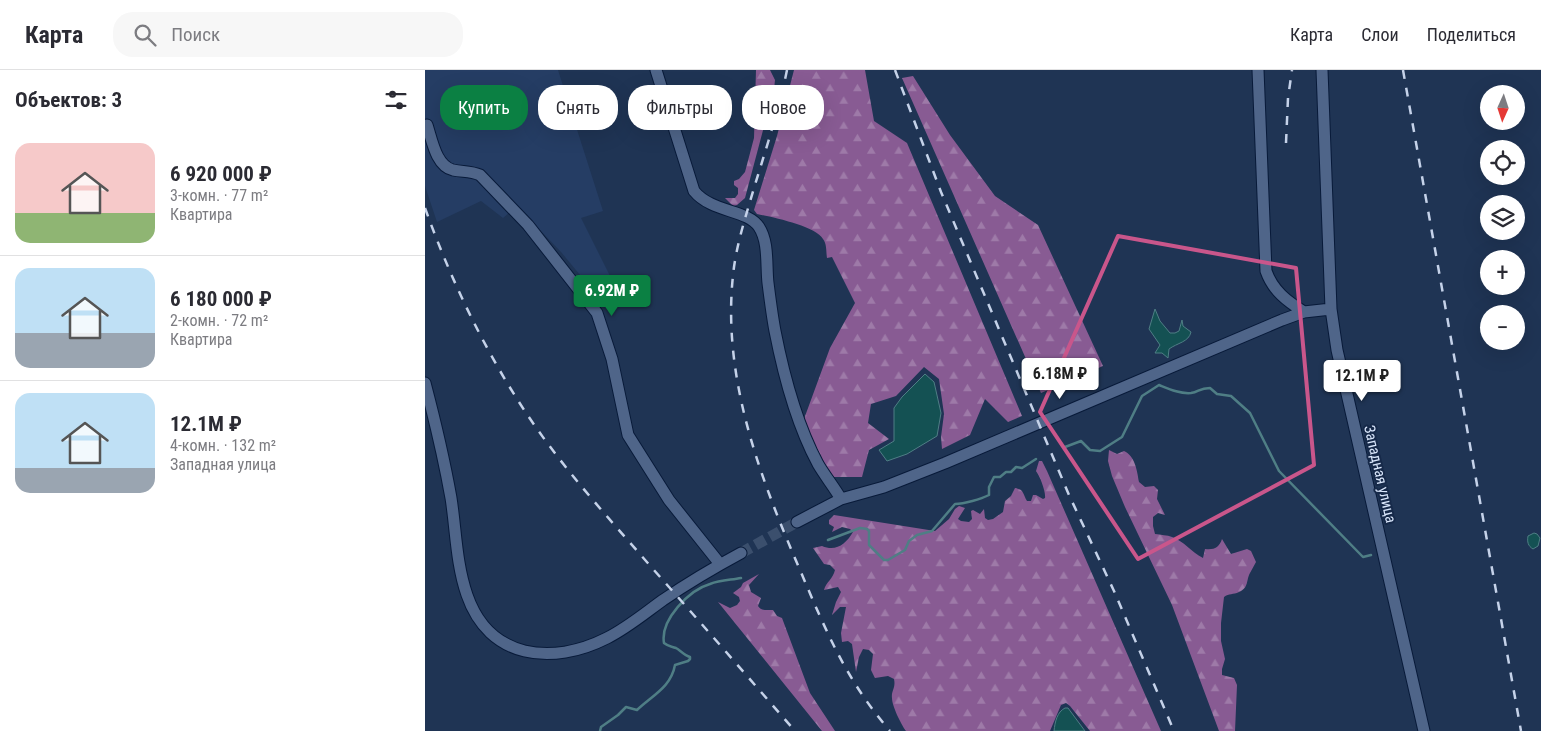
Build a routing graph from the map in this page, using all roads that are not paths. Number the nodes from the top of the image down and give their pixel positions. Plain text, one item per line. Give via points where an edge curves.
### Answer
1 (656, 70) edge
2 (1258, 70) edge
3 (1322, 70) edge
4 (427, 125) dead end
5 (1331, 309) junction
6 (1304, 312) junction
7 (425, 383) edge
8 (841, 499) junction
9 (797, 522) tunnel mouth
10 (741, 553) tunnel mouth
11 (720, 564) junction
12 (1424, 731) edge

1 - 8 street via 695,191 710,204 751,219 762,232 772,314 787,386 810,448
2 - 6 street via 1266,271 1281,296
3 - 5 street, Западная улица
4 - 11 street via 440,162 451,170 480,175 528,224 597,313 612,360 627,435 669,500
5 - 6 street
5 - 12 street, Западная улица via 1341,371
6 - 8 street via 945,463 884,487
7 - 11 street via 447,478 459,564 467,594 479,620 499,640 515,649 537,654 583,648 617,632
8 - 9 street
10 - 11 street

